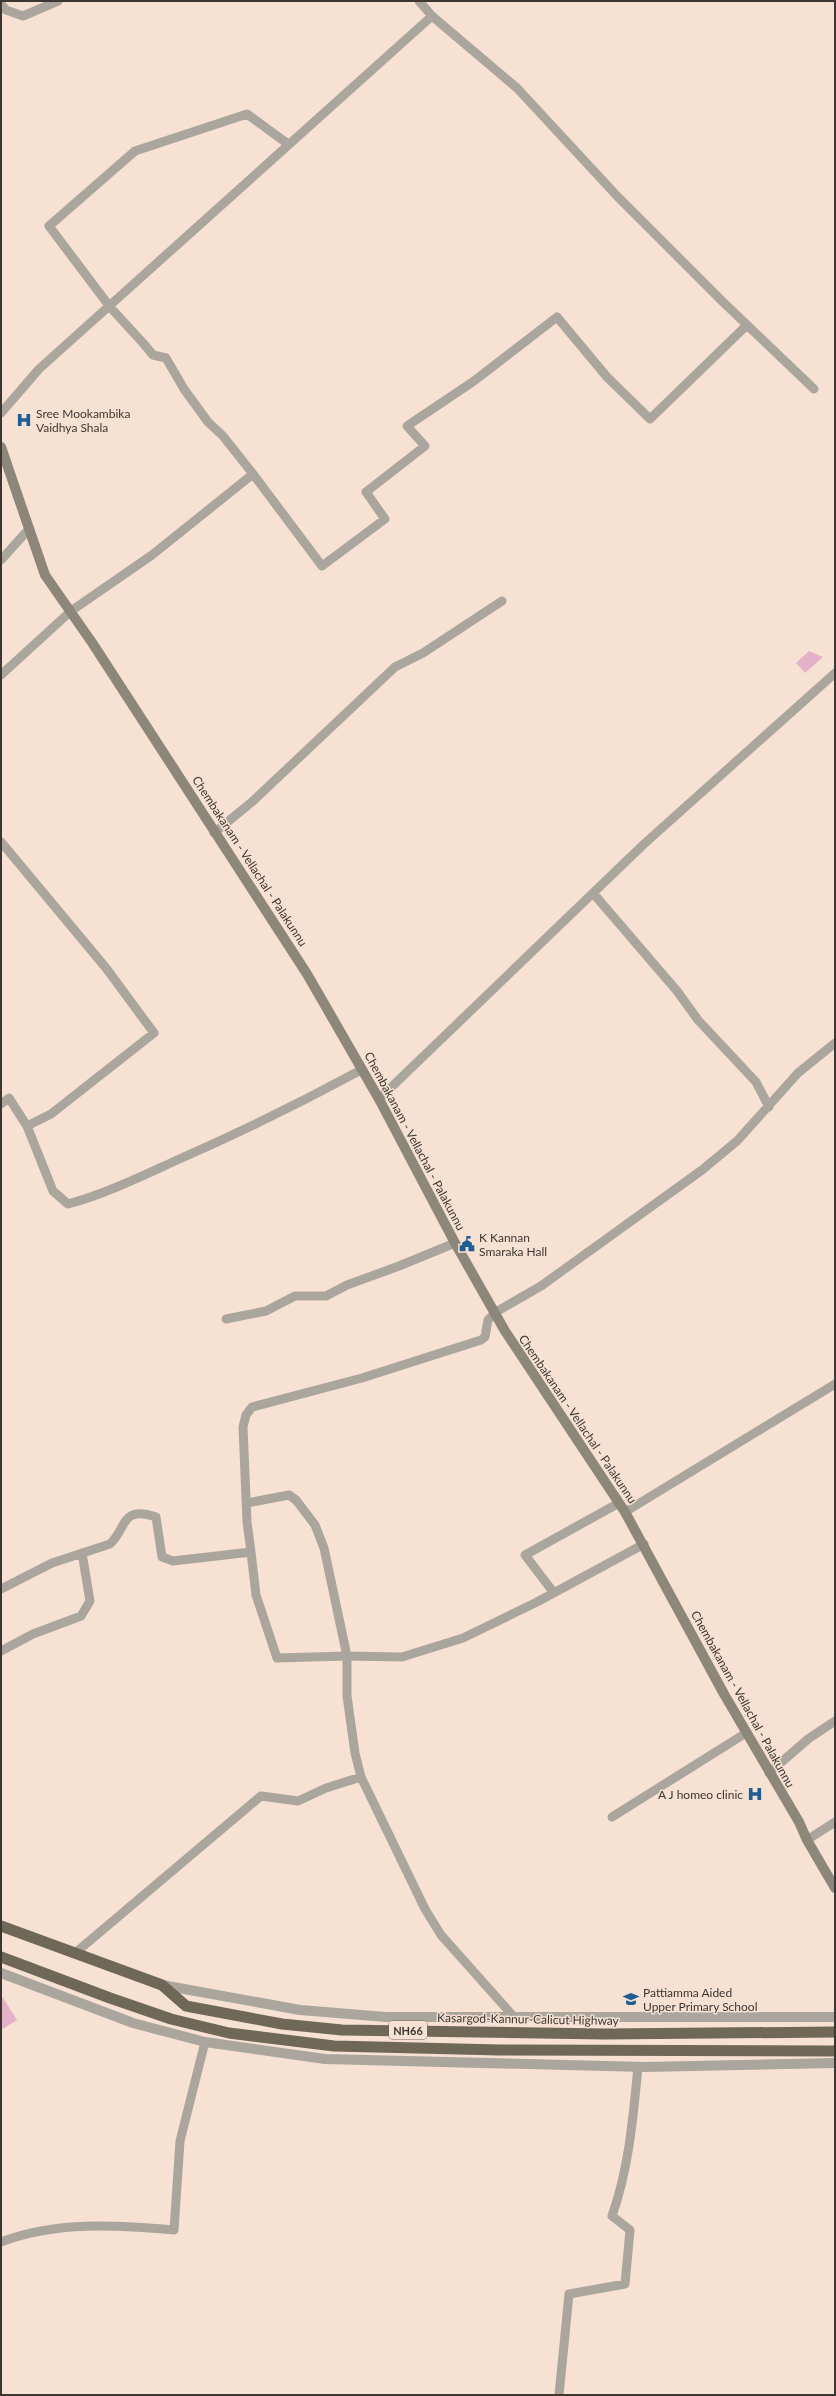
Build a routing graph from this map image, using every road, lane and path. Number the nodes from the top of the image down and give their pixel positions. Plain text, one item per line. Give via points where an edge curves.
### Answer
1 (58, 1) edge
2 (418, 1) edge
3 (1, 4) edge
4 (432, 16) junction
5 (288, 144) junction
6 (110, 307) junction
7 (747, 325) junction
8 (814, 389) dead end
9 (1, 413) edge
10 (1, 447) edge
11 (253, 474) junction
12 (28, 530) junction
13 (1, 560) edge
14 (502, 601) dead end
15 (70, 612) junction
16 (835, 674) edge
17 (1, 675) edge
18 (214, 833) junction
19 (1, 842) edge
20 (593, 893) junction
21 (835, 1044) edge
22 (362, 1070) junction
23 (379, 1099) junction
24 (1, 1104) edge
25 (769, 1107) junction
26 (27, 1126) junction
27 (455, 1243) junction
28 (496, 1312) junction
29 (226, 1319) dead end
30 (835, 1384) edge
31 (247, 1503) junction
32 (622, 1507) junction
33 (644, 1544) junction
34 (251, 1552) junction
35 (82, 1553) junction
36 (1, 1589) edge
37 (554, 1593) junction
38 (1, 1651) edge
39 (347, 1656) junction
40 (835, 1721) edge
41 (746, 1733) junction
42 (769, 1773) junction
43 (361, 1777) junction
44 (612, 1818) dead end
45 (835, 1822) edge
46 (807, 1840) junction
47 (835, 1888) edge
48 (1, 1926) edge
49 (74, 1954) junction
50 (1, 1957) edge
51 (1, 1973) edge
52 (162, 1985) junction
53 (514, 2017) junction
54 (835, 2017) edge
55 (835, 2032) edge
56 (205, 2042) junction
57 (835, 2051) edge
58 (835, 2063) edge
59 (638, 2067) junction
60 (1, 2242) edge
61 (560, 2395) edge

1 - 3 street via 23,16 6,10
2 - 4 street
4 - 5 street
4 - 7 street via 517,88 617,196
5 - 6 street
5 - 6 street via 247,114 199,129 135,151 49,226
6 - 9 street via 39,369
6 - 11 street via 154,355 166,358 208,422 223,436
7 - 8 street
7 - 11 street via 650,419 607,377 556,317 474,380 408,426 425,446 366,492 385,519 322,566
10 - 12 main road, Chembakanam - Vellachal - Palakunnu
11 - 15 street via 152,555
12 - 13 street
12 - 15 main road, Chembakanam - Vellachal - Palakunnu via 45,575
14 - 18 street via 396,668 253,801
15 - 17 street
15 - 18 main road, Chembakanam - Vellachal - Palakunnu via 171,762
16 - 20 street via 644,844
18 - 22 main road, Chembakanam - Vellachal - Palakunnu via 307,974
19 - 26 street via 106,968 154,1033 51,1114
20 - 23 street
20 - 25 street via 677,991 698,1020 756,1082
21 - 25 street via 798,1073
22 - 23 main road, Chembakanam - Vellachal - Palakunnu
22 - 26 street via 289,1109 206,1148 96,1196 68,1204 53,1191
23 - 27 main road, Chembakanam - Vellachal - Palakunnu
24 - 26 street via 10,1098
25 - 28 street via 737,1141 702,1170 541,1286
27 - 28 main road, Chembakanam - Vellachal - Palakunnu
27 - 29 street via 347,1285 326,1296 295,1296 266,1311
28 - 31 street via 488,1320 485,1337 481,1340 362,1378 252,1408 246,1415 243,1426
28 - 32 main road, Chembakanam - Vellachal - Palakunnu via 518,1352
30 - 32 street
31 - 34 street
31 - 39 street via 289,1495 296,1500 314,1525 324,1548
32 - 33 main road, Chembakanam - Vellachal - Palakunnu
32 - 37 street via 525,1555
33 - 37 street
33 - 41 main road, Chembakanam - Vellachal - Palakunnu
34 - 35 street via 173,1561 162,1557 156,1518 136,1514 123,1522 117,1538 110,1544
34 - 39 street via 256,1595 277,1658
35 - 36 street via 52,1563
35 - 38 street via 90,1601 82,1616 33,1634
37 - 39 street via 463,1638 402,1657
39 - 43 street via 348,1696 355,1753
40 - 42 street via 808,1739
41 - 42 main road, Chembakanam - Vellachal - Palakunnu
41 - 44 street
42 - 46 main road, Chembakanam - Vellachal - Palakunnu
43 - 49 street via 326,1788 298,1801 261,1796
43 - 53 street via 425,1909 441,1936
45 - 46 street
46 - 47 main road, Chembakanam - Vellachal - Palakunnu
48 - 49 highway, Kasargod-Kannur-Calicut Highway / NH66
49 - 52 highway, Kasargod-Kannur-Calicut Highway / NH66
50 - 57 highway, NH66 via 171,2019 229,2033 334,2046 500,2050
51 - 56 street via 133,2023
52 - 53 street via 300,2010 386,2017
52 - 55 highway, Kasargod-Kannur-Calicut Highway / NH66 via 186,2006 282,2024 342,2030 605,2034
53 - 54 street
56 - 59 street via 325,2059
56 - 60 street via 180,2141 174,2230 91,2226 23,2233
58 - 59 street
59 - 61 street via 633,2122 623,2181 612,2216 630,2230 625,2284 569,2294

